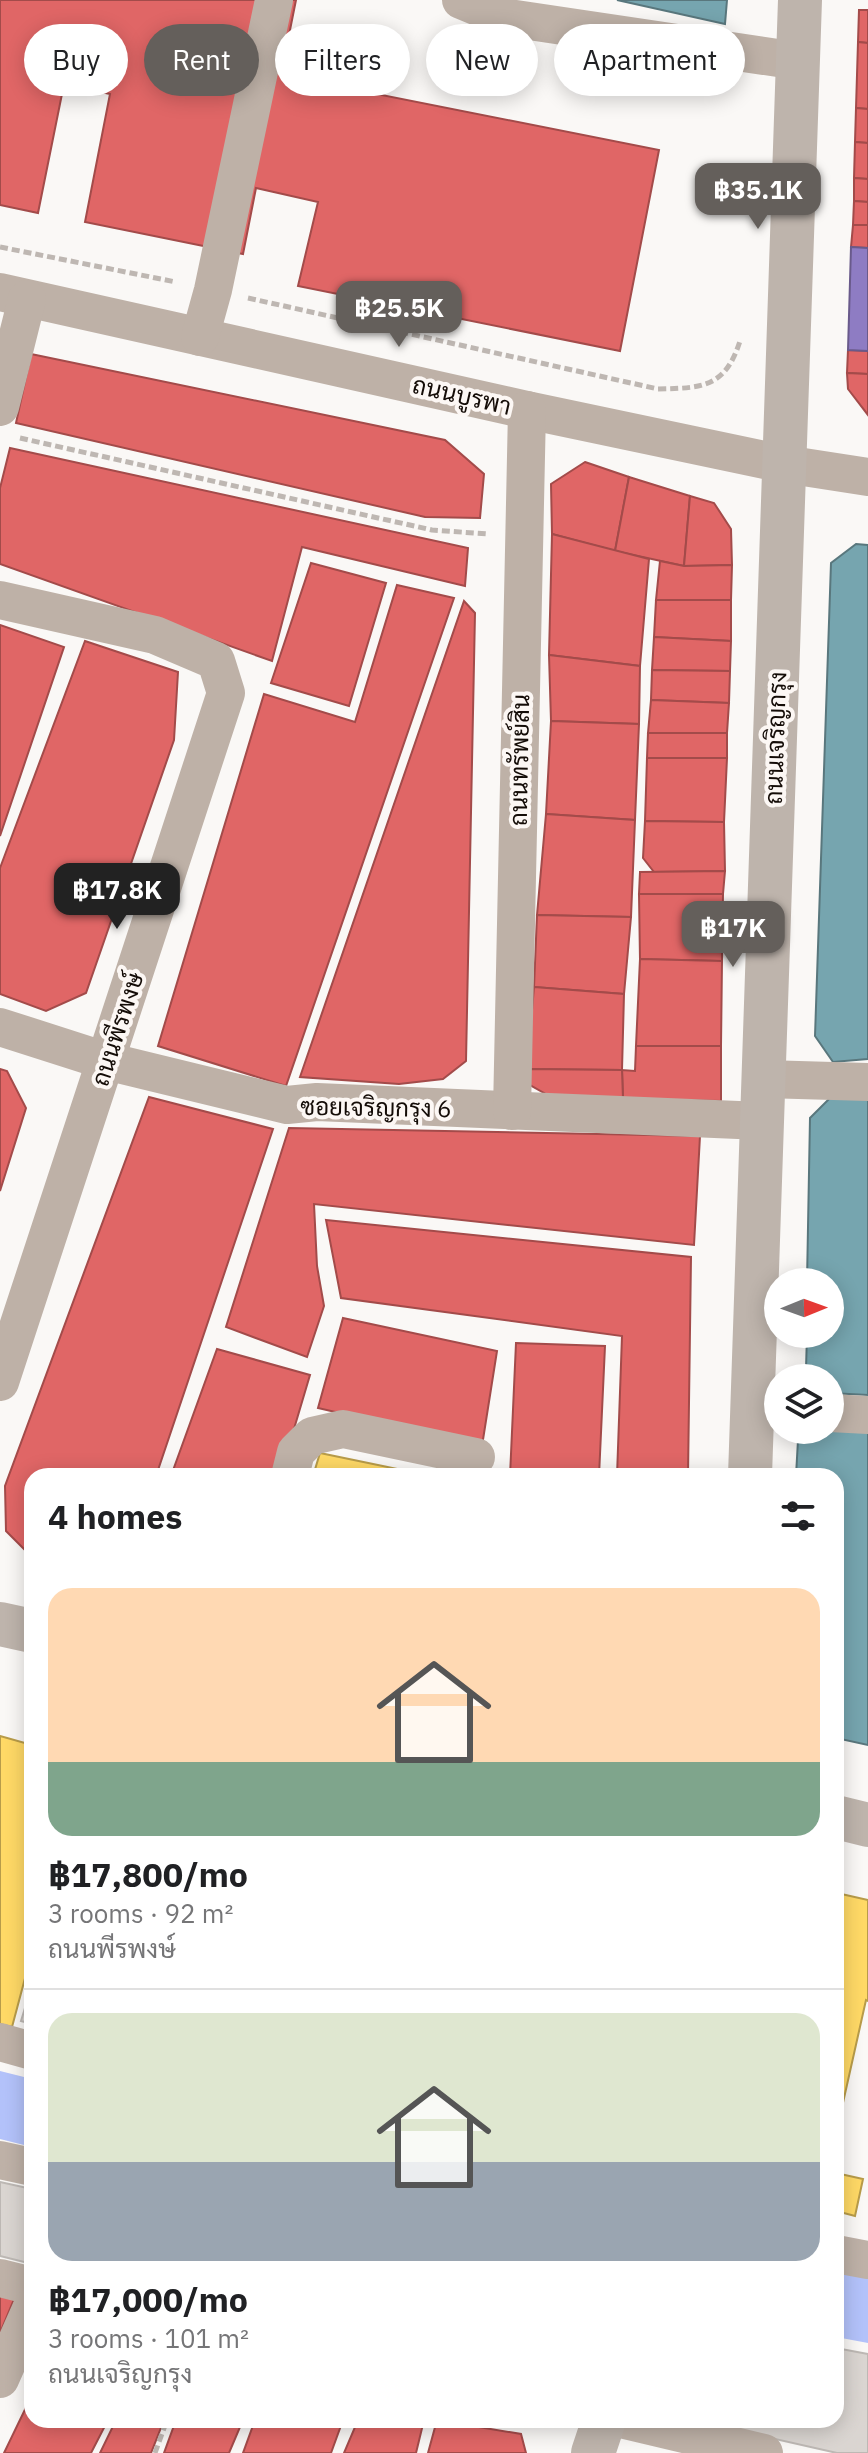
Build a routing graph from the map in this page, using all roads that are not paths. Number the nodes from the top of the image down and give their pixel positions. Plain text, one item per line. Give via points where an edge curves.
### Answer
1 (274, 0) edge
2 (461, 0) edge
3 (800, 0) edge
4 (798, 61) junction
5 (14, 295) edge
6 (200, 337) junction
7 (527, 410) junction
8 (8, 422) edge
9 (784, 464) junction
10 (868, 477) edge
11 (0, 600) edge
12 (0, 1027) edge
13 (106, 1061) junction
14 (868, 1082) edge
15 (763, 1100) junction
16 (512, 1111) junction
17 (765, 1364) edge
18 (0, 1382) edge
19 (764, 1414) edge
20 (844, 1414) edge
21 (868, 1415) edge
22 (476, 1457) dead end
23 (292, 1468) edge
24 (752, 1468) edge
25 (0, 1624) edge
26 (24, 1629) edge
27 (844, 1819) edge
28 (868, 1825) edge
29 (0, 2042) edge
30 (24, 2049) edge
31 (0, 2160) edge
32 (24, 2165) edge
33 (844, 2256) edge
34 (868, 2260) edge
35 (0, 2278) edge
36 (24, 2284) edge
37 (24, 2325) edge
38 (0, 2379) edge
39 (601, 2428) edge
40 (659, 2428) edge
41 (593, 2453) edge
42 (764, 2453) edge

1 - 6 street
2 - 4 street via 502,17
3 - 4 main road, ถนนเจริญกรุง
4 - 9 main road, ถนนเจริญกรุง
5 - 6 street, ถนนบูรพา
5 - 8 street
6 - 7 street, ถนนบูรพา
7 - 9 street, ถนนบูรพา
7 - 16 street, ถนนทรัพย์สิน
9 - 10 street, ถนนบูรพา
9 - 15 main road, ถนนเจริญกรุง
11 - 13 street, ถนนพีรพงษ์ via 155,635 216,661 226,693
12 - 13 street, ซอยเจริญกรุง 6
13 - 16 street, ซอยเจริญกรุง 6 via 287,1105
13 - 18 street, ถนนพีรพงษ์
14 - 15 street, ซอยเจริญกรุง 6
15 - 16 street, ซอยเจริญกรุง 6
15 - 17 main road, ถนนเจริญกรุง
19 - 24 main road, ถนนเจริญกรุง
20 - 21 street
22 - 23 street via 343,1429 312,1436 296,1452
25 - 26 main road
27 - 28 main road
29 - 30 street
31 - 32 street
33 - 34 street
35 - 36 street
37 - 38 street
39 - 41 main road
40 - 42 street

